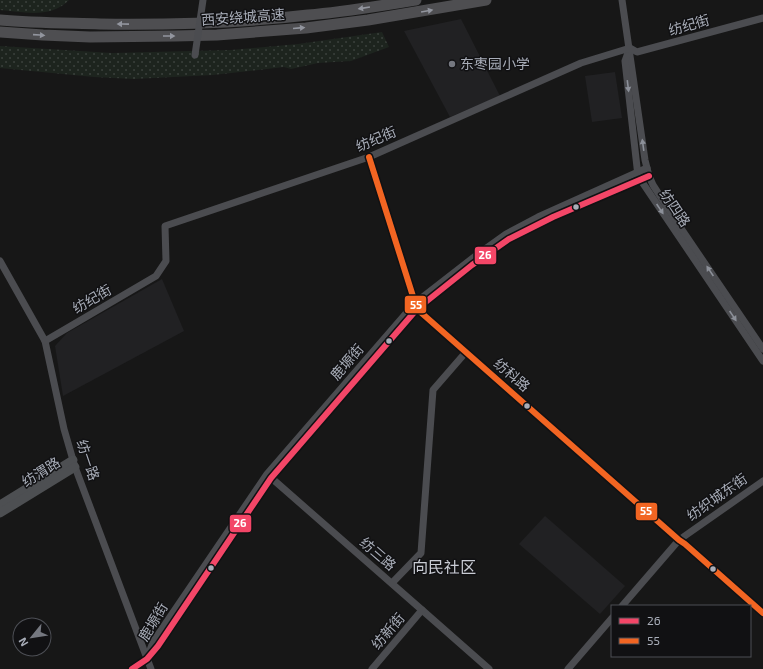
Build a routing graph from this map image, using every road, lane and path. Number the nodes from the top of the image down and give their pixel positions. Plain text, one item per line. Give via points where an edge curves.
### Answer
1 (203, 0) edge
2 (416, 0) edge
3 (486, 0) edge
4 (622, 0) edge
5 (763, 18) edge
6 (0, 20) edge
7 (0, 32) edge
8 (630, 48) junction
9 (195, 55) dead end
10 (369, 157) junction
11 (647, 168) junction
12 (638, 172) junction
13 (649, 176) junction
14 (640, 180) junction
15 (0, 261) edge
16 (416, 306) junction
17 (45, 341) junction
18 (763, 350) edge
19 (466, 352) junction
20 (763, 361) edge
21 (74, 463) junction
22 (269, 476) junction
23 (763, 481) edge
24 (0, 505) edge
25 (0, 513) edge
26 (679, 540) junction
27 (392, 583) junction
28 (623, 605) edge
29 (422, 610) junction
30 (763, 613) edge
31 (611, 619) edge
32 (147, 659) junction
33 (132, 669) edge
34 (151, 669) edge
35 (372, 669) edge
36 (489, 669) edge
37 (568, 669) edge

1 - 9 street, bridge
2 -> 6 highway, 西安绕城高速 via 309,15 212,23 134,25
7 -> 3 highway, 西安绕城高速 via 90,37 218,35 368,20
4 - 8 street, 纺四路
5 - 8 street, 纺纪街 via 638,52
8 - 10 street, 纺纪街 via 581,63
11 -> 8 street, 纺四路
8 -> 12 street, 纺四路 via 625,61
10 - 16 street
10 - 17 street, 纺纪街 via 165,226 166,261 156,276
11 - 12 street, 鹿塬街
11 - 13 street, 纺四路
12 - 14 street, 纺四路
12 - 16 street, 鹿塬街 via 506,234
13 - 14 street, 鹿塬街
18 -> 13 street, 纺四路 via 678,224
14 - 16 street, 鹿塬街 via 509,239
14 -> 20 street, 纺四路
15 - 17 street, 纺一路
16 - 19 street, 纺科路
16 - 22 street, 鹿塬街
17 - 21 street, 纺一路
19 - 26 street, 纺科路
19 - 27 street via 433,390 421,553
21 - 24 main road, 纺渭路
21 - 25 main road, 纺渭路
21 - 32 street, 纺一路
22 - 27 street, 纺三路
22 - 32 street, 鹿塬街
23 - 26 street, 纺织城东街
26 - 28 street, 纺织城东街
26 - 30 street, 纺科路
27 - 29 street, 纺三路
29 - 35 street, 纺新街
29 - 36 street, 纺三路
31 - 37 street
32 - 33 street, 鹿塬街
32 - 34 street, 纺一路

